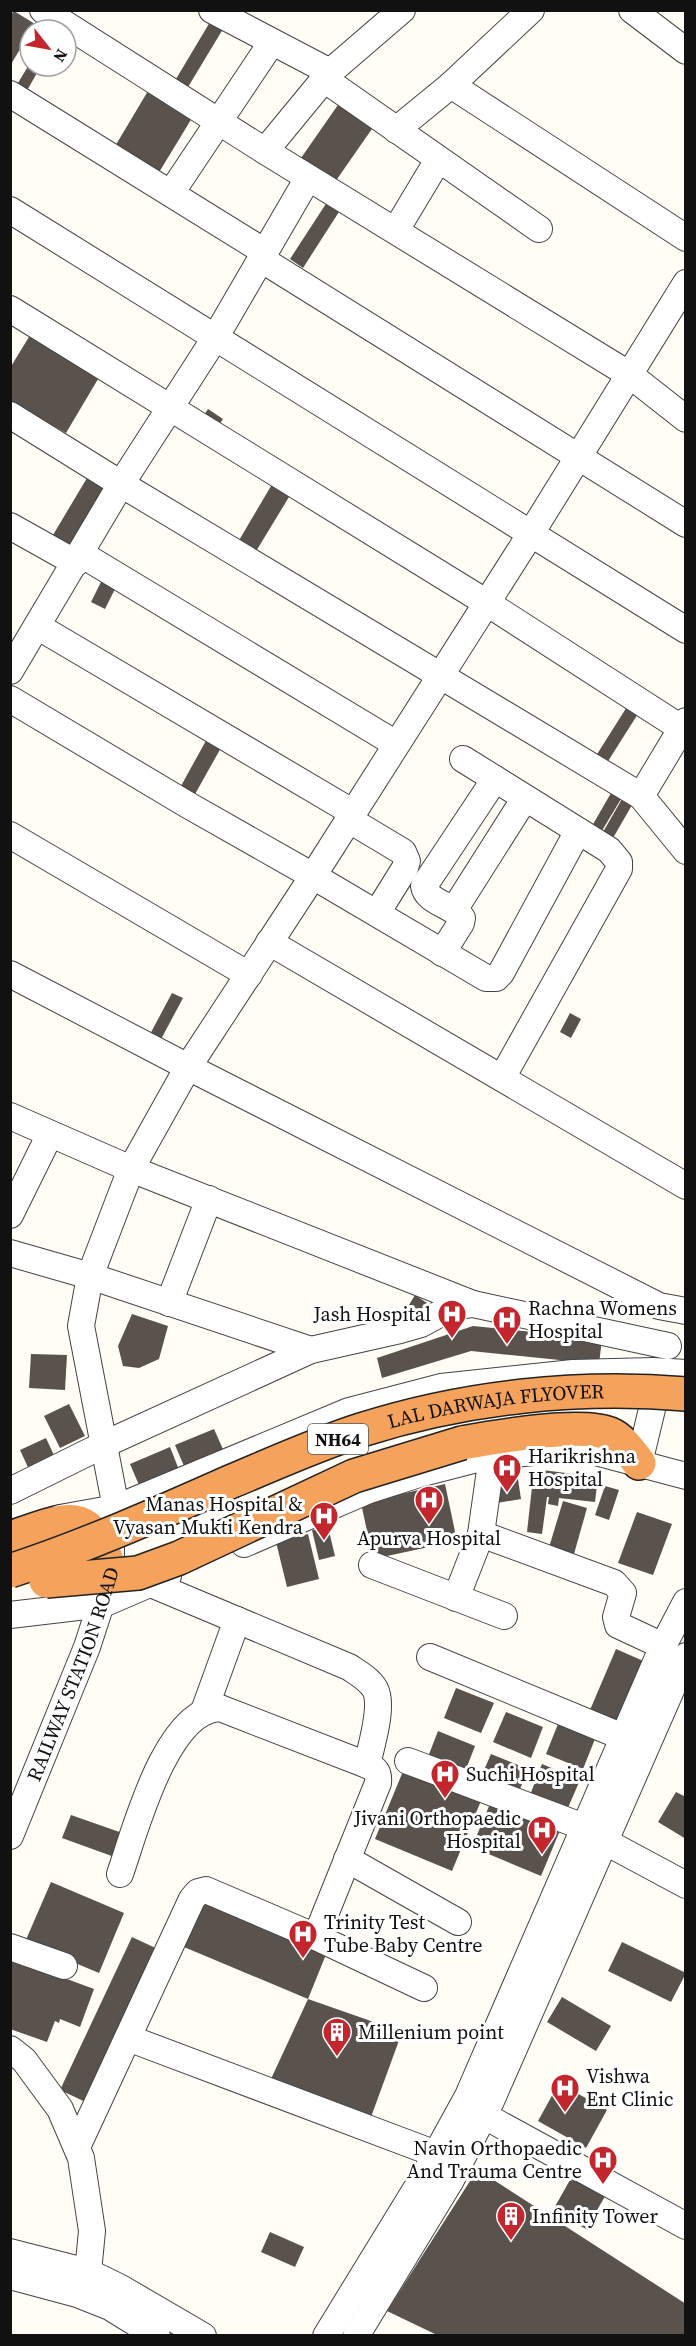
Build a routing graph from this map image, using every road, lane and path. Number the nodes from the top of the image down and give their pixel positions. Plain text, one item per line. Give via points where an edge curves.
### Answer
1 (43, 10) edge
2 (402, 10) edge
3 (531, 10) edge
4 (632, 10) edge
5 (216, 12) edge
6 (272, 42) junction
7 (686, 51) edge
8 (327, 76) junction
9 (451, 85) junction
10 (10, 94) edge
11 (218, 121) junction
12 (396, 130) junction
13 (265, 151) junction
14 (438, 160) junction
15 (308, 178) junction
16 (171, 193) junction
17 (10, 210) edge
18 (539, 228) dead end
19 (396, 230) junction
20 (686, 238) edge
21 (263, 256) junction
22 (686, 283) edge
23 (10, 309) edge
24 (215, 338) junction
25 (630, 375) junction
26 (170, 408) junction
27 (684, 414) edge
28 (10, 415) edge
29 (579, 458) junction
30 (121, 484) junction
31 (686, 524) edge
32 (10, 526) edge
33 (530, 535) junction
34 (78, 559) junction
35 (487, 603) junction
36 (26, 630) edge
37 (686, 630) edge
38 (10, 670) edge
39 (440, 676) junction
40 (10, 699) edge
41 (683, 724) edge
42 (396, 744) junction
43 (464, 759) dead end
44 (495, 779) junction
45 (641, 796) junction
46 (525, 798) junction
47 (350, 815) junction
48 (578, 831) junction
49 (10, 835) edge
50 (686, 851) edge
51 (313, 876) junction
52 (454, 910) junction
53 (377, 913) junction
54 (269, 942) junction
55 (442, 953) junction
56 (10, 974) edge
57 (249, 975) junction
58 (188, 1067) junction
59 (502, 1078) junction
60 (10, 1116) edge
61 (50, 1134) junction
62 (131, 1169) junction
63 (686, 1186) edge
64 (209, 1199) junction
65 (10, 1215) edge
66 (10, 1252) edge
67 (90, 1276) junction
68 (168, 1303) junction
69 (473, 1304) junction
70 (681, 1310) edge
71 (668, 1346) junction
72 (311, 1350) junction
73 (674, 1372) edge
74 (686, 1394) edge
75 (686, 1414) edge
76 (105, 1444) junction
77 (492, 1456) junction
78 (639, 1463) junction
79 (686, 1476) edge
80 (10, 1491) edge
81 (116, 1508) junction
82 (10, 1531) edge
83 (481, 1534) junction
84 (10, 1538) edge
85 (372, 1565) dead end
86 (10, 1571) edge
87 (111, 1573) junction
88 (46, 1581) junction
89 (151, 1584) junction
90 (10, 1592) edge
91 (456, 1598) junction
92 (686, 1602) edge
93 (103, 1604) junction
94 (10, 1615) edge
95 (504, 1616) dead end
96 (237, 1620) junction
97 (674, 1651) edge
98 (430, 1657) dead end
99 (204, 1711) junction
100 (623, 1737) junction
101 (408, 1761) dead end
102 (367, 1765) junction
103 (594, 1834) junction
104 (10, 1836) edge
105 (347, 1858) junction
106 (120, 1874) dead end
107 (686, 1886) edge
108 (458, 1922) dead end
109 (316, 1937) junction
110 (10, 1947) edge
111 (64, 1966) dead end
112 (424, 1988) dead end
113 (128, 2038) junction
114 (10, 2049) edge
115 (473, 2110) junction
116 (77, 2147) junction
117 (436, 2154) junction
118 (686, 2226) edge
119 (10, 2252) edge
120 (88, 2272) junction
121 (10, 2276) edge
122 (157, 2336) edge
123 (203, 2336) edge
124 (326, 2336) edge
125 (356, 2336) edge

1 - 11 street
2 - 8 street
3 - 9 street
4 - 7 street
5 - 6 street
6 - 8 street
6 - 11 street
8 - 12 street
8 - 13 street
9 - 12 street
9 - 20 street
10 - 16 street
11 - 13 street
11 - 16 street
12 - 14 street
13 - 15 street
14 - 18 street
14 - 19 street
15 - 19 street
15 - 21 street
16 - 21 street
17 - 24 street
19 - 25 street
21 - 24 street
21 - 29 street
22 - 25 street, RAILWAY STATION ROAD
23 - 26 street
24 - 26 street
24 - 33 street
25 - 27 street
25 - 29 street, RAILWAY STATION ROAD
26 - 30 street
26 - 35 street
28 - 30 street
29 - 31 street
29 - 33 street, RAILWAY STATION ROAD
30 - 34 street
30 - 39 street
32 - 34 street
33 - 35 street, RAILWAY STATION ROAD
33 - 37 street
34 - 36 street
34 - 42 street
35 - 39 street, RAILWAY STATION ROAD
35 - 41 street
36 - 38 street
36 - 47 street
39 - 42 street, RAILWAY STATION ROAD
39 - 45 street
40 - 51 street
41 - 45 street
42 - 47 street, RAILWAY STATION ROAD
43 - 44 street
44 - 46 street
44 - 52 street via 424,886 429,895
45 - 50 street
46 - 48 street
46 - 52 street
47 - 51 street, RAILWAY STATION ROAD
47 - 53 street via 403,852 407,861
48 - 55 street via 496,978 486,978
48 - 59 street via 609,850 619,862 619,869
49 - 57 street
51 - 53 street
51 - 54 street, RAILWAY STATION ROAD
52 - 55 street via 460,915 461,924
53 - 55 street
54 - 57 street, RAILWAY STATION ROAD
54 - 59 street
56 - 58 street
57 - 58 street, RAILWAY STATION ROAD
58 - 62 street, RAILWAY STATION ROAD
58 - 70 street via 659,1306
59 - 63 street
60 - 61 street
61 - 62 street
61 - 65 street
62 - 64 street
62 - 67 street, RAILWAY STATION ROAD
64 - 68 street
64 - 69 street
66 - 67 street
67 - 68 street
67 - 76 street, RAILWAY STATION ROAD via 81,1326
68 - 72 street
69 - 71 street
69 - 72 street via 452,1307 400,1330
70 - 71 street
71 - 73 street
72 - 76 street
73 - 78 street
73 - 81 street via 573,1373 441,1387 350,1411
74 - 86 highway, LAL DARWAJA FLYOVER / NH64, bridge via 582,1391 440,1409 360,1430 54,1557
75 - 88 highway, LAL DARWAJA FLYOVER / NH64, bridge via 654,1411 509,1419 435,1433 362,1453 275,1485 138,1547
76 - 80 street
76 - 81 street, RAILWAY STATION ROAD
77 - 78 street via 584,1449
77 - 83 street
77 - 89 street via 369,1490
78 - 79 street
78 - 88 highway, bridge via 611,1434 590,1428 462,1443 354,1476 138,1574
81 - 82 street via 51,1519
81 - 87 street, RAILWAY STATION ROAD
83 - 91 street
83 - 97 street via 614,1583 623,1593 616,1617 618,1625
84 - 87 highway via 64,1520 78,1521 87,1526 104,1549
85 - 91 street
87 - 93 street, RAILWAY STATION ROAD
88 - 90 highway, LAL DARWAJA FLYOVER / NH64
89 - 93 street
89 - 96 street
91 - 95 street
92 - 97 street
93 - 94 street
93 - 104 street, RAILWAY STATION ROAD
96 - 99 street
96 - 102 street via 349,1667 375,1689 379,1707
97 - 100 street
97 - 103 street
98 - 100 street
99 - 102 street via 220,1708
99 - 106 street via 175,1737 164,1756
100 - 103 street
101 - 103 street
102 - 105 street via 375,1769 378,1783
103 - 107 street
103 - 115 street
105 - 108 street
105 - 109 street
109 - 112 street
109 - 113 street via 206,1890 198,1892
110 - 111 street
113 - 116 street
113 - 117 street
114 - 116 street via 24,2060 60,2109
115 - 117 street
115 - 118 street
115 - 125 street via 451,2180
116 - 120 street via 92,2231
117 - 124 street
119 - 120 street
120 - 123 street
121 - 122 street via 110,2307

